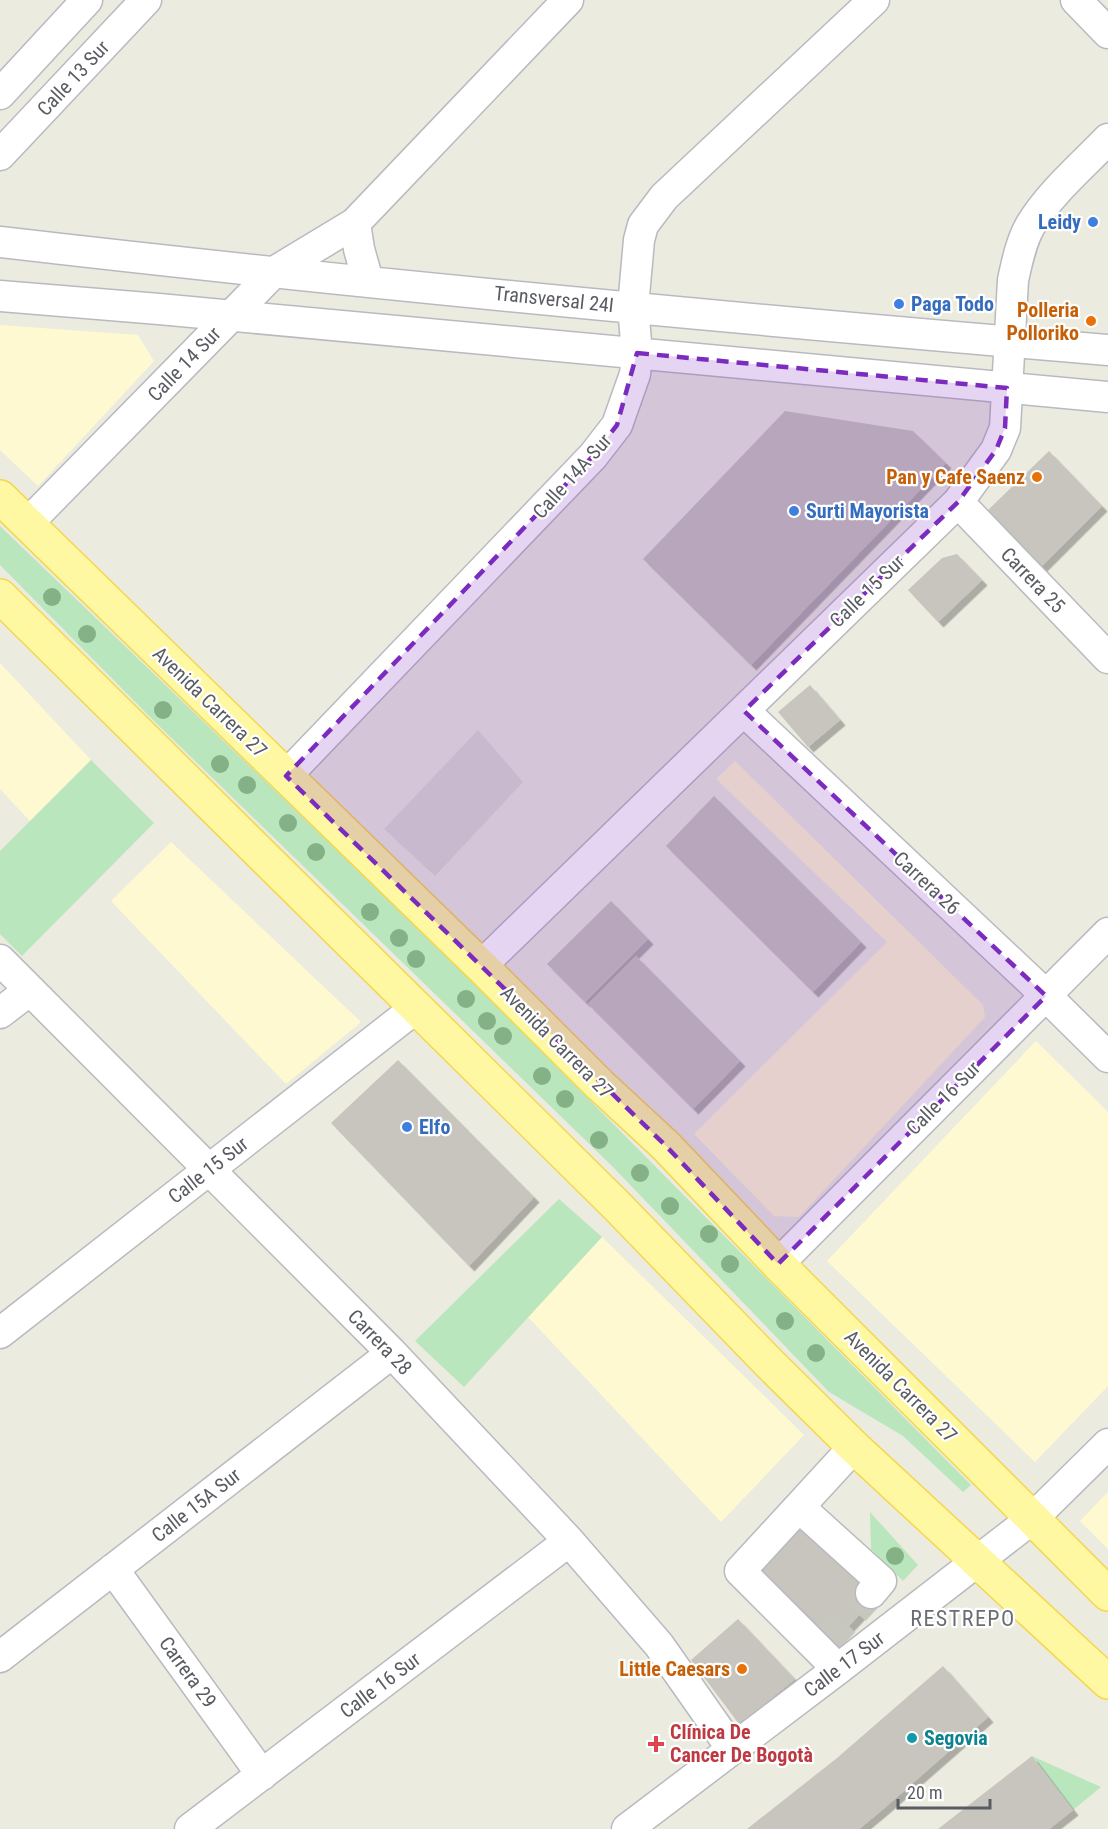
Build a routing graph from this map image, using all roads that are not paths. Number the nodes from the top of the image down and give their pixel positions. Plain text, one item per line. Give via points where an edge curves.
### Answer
1 (87, 0) edge
2 (146, 0) edge
3 (568, 0) edge
4 (874, 0) edge
5 (1076, 0) edge
6 (1108, 33) edge
7 (0, 94) edge
8 (1108, 139) edge
9 (0, 155) edge
10 (356, 223) junction
11 (0, 242) edge
12 (274, 272) junction
13 (368, 281) junction
14 (0, 296) edge
15 (633, 307) junction
16 (231, 316) junction
17 (1010, 342) junction
18 (1108, 350) edge
19 (637, 352) junction
20 (1007, 388) junction
21 (1108, 397) edge
22 (0, 497) edge
23 (958, 502) junction
24 (27, 524) junction
25 (0, 596) edge
26 (1108, 658) edge
27 (744, 711) junction
28 (286, 776) junction
29 (1108, 933) edge
30 (0, 960) edge
31 (481, 966) junction
32 (30, 990) junction
33 (1046, 996) junction
34 (417, 1007) junction
35 (0, 1013) edge
36 (1108, 1057) edge
37 (209, 1169) junction
38 (778, 1264) junction
39 (0, 1333) edge
40 (392, 1353) junction
41 (1108, 1444) edge
42 (854, 1447) junction
43 (799, 1507) junction
44 (1033, 1518) junction
45 (569, 1541) junction
46 (978, 1562) junction
47 (113, 1569) junction
48 (871, 1593) tunnel mouth
49 (1108, 1594) edge
50 (2, 1650) edge
51 (827, 1654) junction
52 (1108, 1682) edge
53 (732, 1749) junction
54 (262, 1775) junction
55 (190, 1829) edge
56 (627, 1829) edge

1 - 7 street
2 - 9 street, Calle 13 Sur
3 - 10 street, Calle 14 Sur
4 - 15 street, Calle 14A Sur via 648,216 639,240
5 - 6 street
8 - 17 street, Calle 15 Sur via 1047,202 1029,228 1013,280
10 - 12 street, Calle 14 Sur
10 - 13 street
11 - 12 street, Transversal 24I
12 - 13 street, Transversal 24I
12 - 16 street, Calle 14 Sur
13 - 15 street, Transversal 24I
14 - 16 street
15 - 17 street, Transversal 24I
15 - 19 street, Calle 14A Sur
16 - 19 street
16 - 24 street, Calle 14 Sur
17 - 18 street, Transversal 24I
17 - 20 street, Calle 15 Sur
19 - 20 street
19 - 28 street, Calle 14A Sur via 635,374 617,425 593,456
20 - 21 street
20 - 23 street, Calle 15 Sur via 1005,428 996,450
22 - 24 main road, Avenida Carrera 27
23 - 26 street, Carrera 25
23 - 27 street, Calle 15 Sur
24 - 28 main road, Avenida Carrera 27
25 - 34 main road
27 - 31 street, Calle 15 Sur
27 - 33 street, Carrera 26
28 - 31 main road, Avenida Carrera 27
29 - 33 street, Calle 16 Sur
30 - 32 street, Carrera 28
31 - 38 main road, Avenida Carrera 27 via 666,1146
32 - 35 street
32 - 37 street, Carrera 28
33 - 36 street, Carrera 26
33 - 38 street, Calle 16 Sur
34 - 37 street, Calle 15 Sur
34 - 42 main road
37 - 39 street, Calle 15 Sur
37 - 40 street, Carrera 28
38 - 44 main road, Avenida Carrera 27
40 - 45 street, Carrera 28
40 - 47 street, Calle 15A Sur
41 - 44 street, Calle 17 Sur
42 - 43 street
42 - 46 main road
43 - 48 street via 881,1581
43 - 51 street via 740,1571
44 - 46 street, Calle 17 Sur
44 - 49 main road, Avenida Carrera 27
45 - 53 street, Carrera 28 via 659,1645
45 - 54 street, Calle 16 Sur
46 - 51 street, Calle 17 Sur
46 - 52 main road
47 - 50 street, Calle 15A Sur
47 - 54 street, Carrera 29
51 - 53 street, Calle 17 Sur
53 - 56 street, Calle 17 Sur
54 - 55 street, Calle 16 Sur

